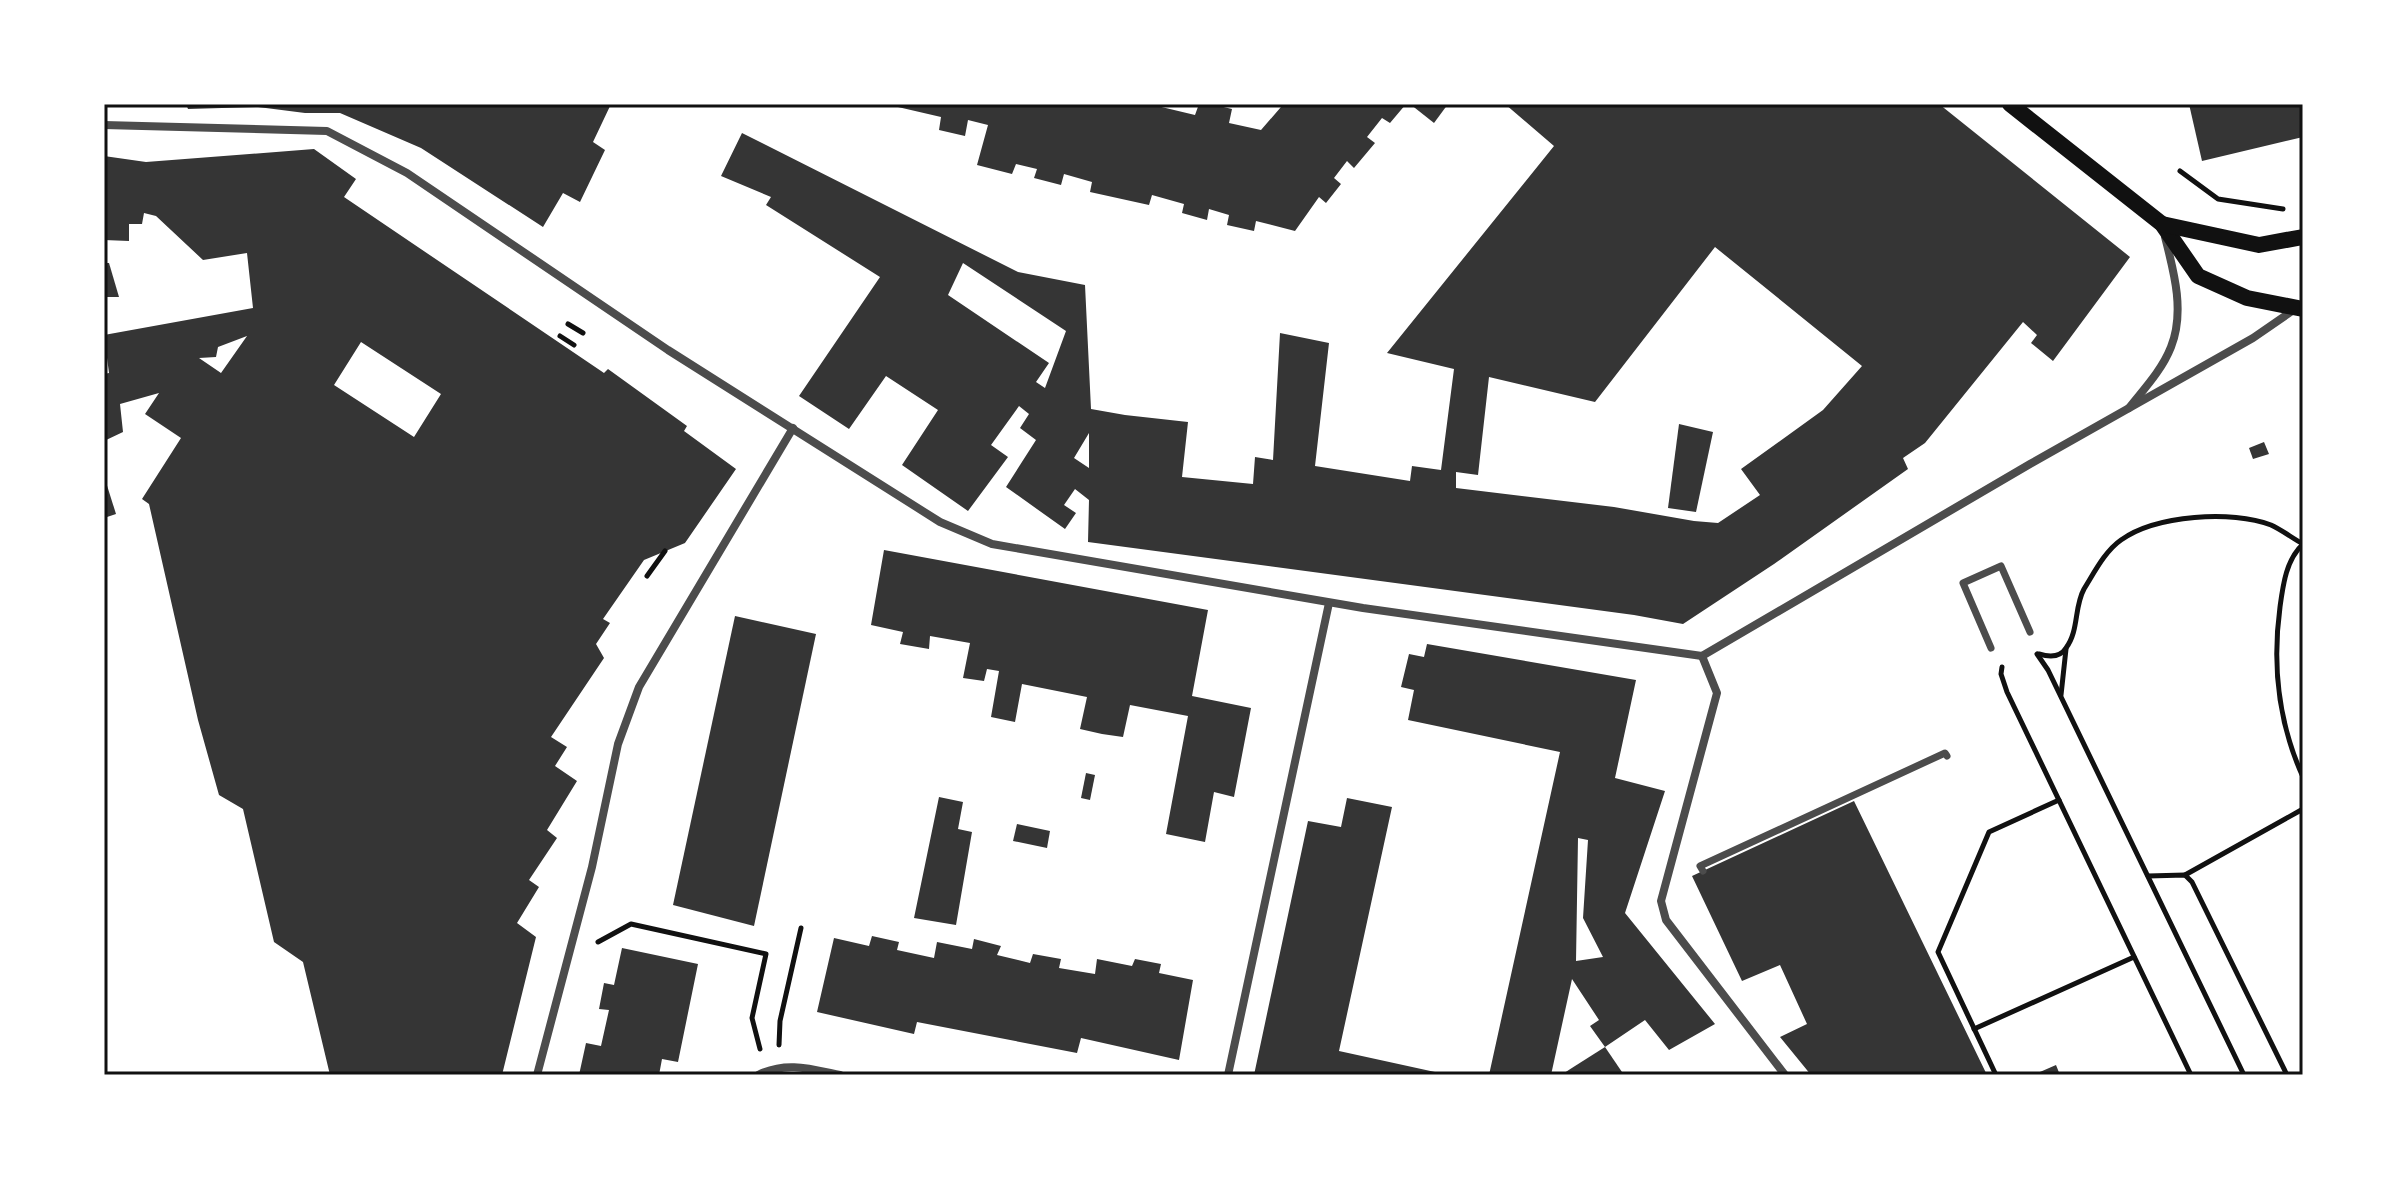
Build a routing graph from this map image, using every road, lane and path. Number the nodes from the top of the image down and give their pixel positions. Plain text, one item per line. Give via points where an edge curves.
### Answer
1 (2010, 104) edge
2 (104, 125) edge
3 (2180, 171) dead end
4 (2292, 207) dead end
5 (2162, 224) junction
6 (2303, 237) edge
7 (2301, 307) edge
8 (568, 324) dead end
9 (583, 333) dead end
10 (560, 336) dead end
11 (574, 345) dead end
12 (2125, 412) junction
13 (793, 428) junction
14 (2303, 544) edge
15 (665, 551) dead end
16 (647, 576) dead end
17 (1329, 603) junction
18 (2030, 632) dead end
19 (2024, 647) dead end
20 (1991, 648) dead end
21 (2066, 648) junction
22 (2037, 654) junction
23 (1702, 656) junction
24 (2003, 658) dead end
25 (2061, 696) junction
26 (1947, 756) dead end
27 (2303, 777) edge
28 (2059, 800) junction
29 (2303, 809) edge
30 (1703, 871) dead end
31 (2185, 875) junction
32 (2148, 876) junction
33 (801, 928) dead end
34 (618, 931) dead end
35 (2134, 957) junction
36 (781, 1017) dead end
37 (752, 1018) dead end
38 (1974, 1029) junction
39 (537, 1075) edge
40 (758, 1075) edge
41 (840, 1075) edge
42 (1228, 1075) edge
43 (1785, 1075) edge
44 (1996, 1075) edge
45 (2191, 1075) edge
46 (2244, 1075) edge
47 (2287, 1075) edge

1 - 5 main road
2 - 13 street via 327,131 407,173
3 - 4 path via 2218,199
5 - 6 main road via 2259,245
5 - 7 main road via 2198,276 2247,298
5 - 12 street via 2178,310 2172,346
7 - 12 street
8 - 9 path
10 - 11 path
12 - 23 street
13 - 17 street via 940,522 992,544
13 - 39 street via 639,687 618,744
14 - 21 path via 2271,525 2233,516 2152,525 2121,540 2101,562 2081,594
14 - 27 path via 2293,554 2286,577 2276,641 2282,720
15 - 16 path
17 - 23 street
17 - 42 street
18 - 20 street via 2001,566 1963,583
19 - 22 path
21 - 22 path via 2059,655
21 - 25 path
22 - 25 path
23 - 43 street via 1717,693 1661,901 1666,920
24 - 28 path via 2007,692
25 - 32 path
26 - 30 street via 1700,866
28 - 35 path
28 - 38 path via 1989,832 1938,952
29 - 31 path
31 - 32 path
31 - 47 path
32 - 46 path
33 - 36 path
34 - 37 path via 631,924 766,954
35 - 38 path
35 - 45 path
38 - 44 path
40 - 41 street via 797,1066

